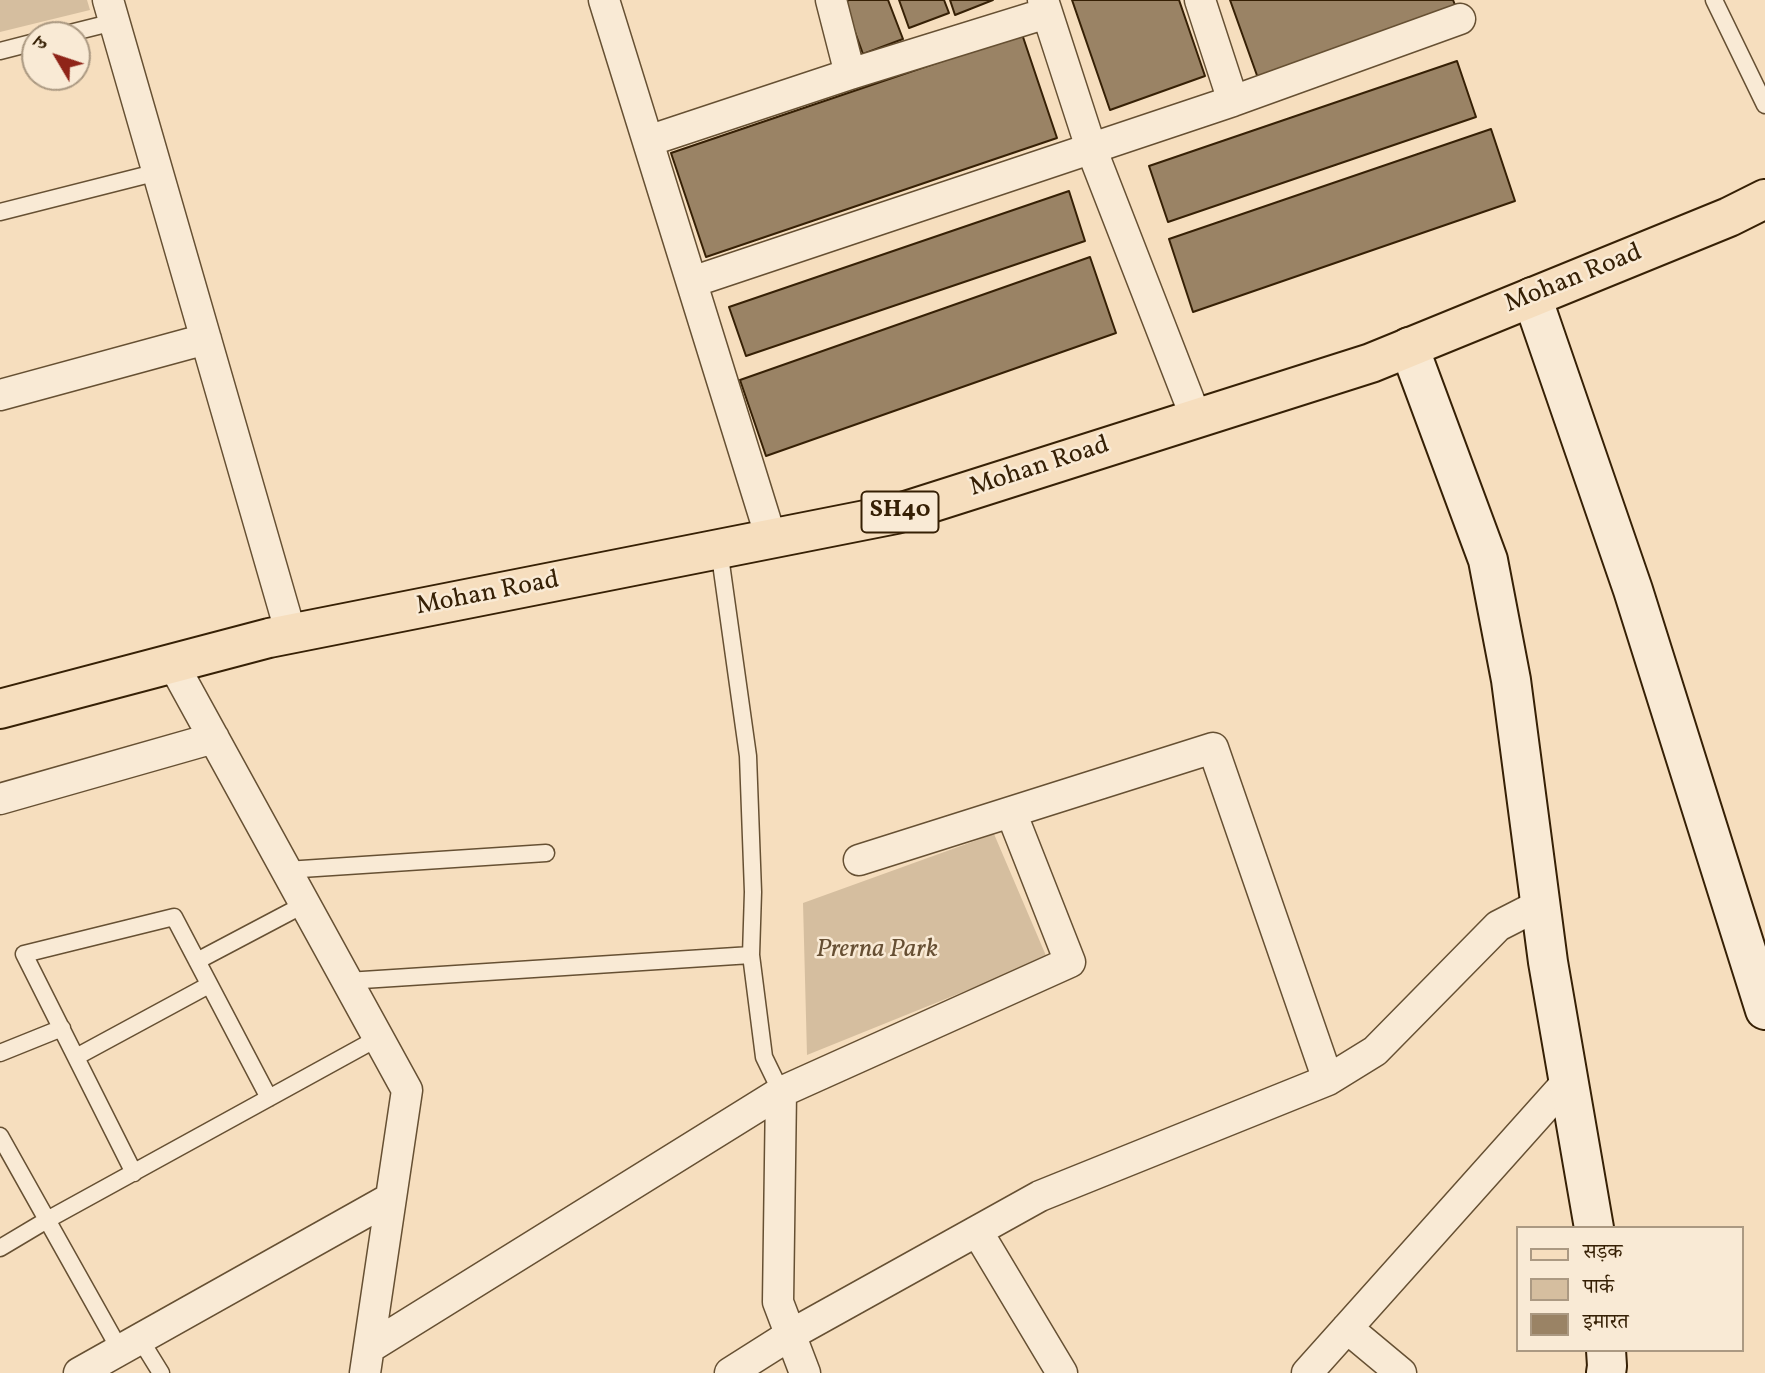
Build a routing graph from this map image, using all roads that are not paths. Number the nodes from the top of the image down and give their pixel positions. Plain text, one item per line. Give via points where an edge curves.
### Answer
1 (604, 0) edge
2 (831, 0) edge
3 (1200, 0) edge
4 (1714, 0) edge
5 (1045, 6) edge
6 (111, 11) edge
7 (1460, 19) dead end
8 (91, 21) edge
9 (21, 46) edge
10 (0, 51) edge
11 (850, 74) junction
12 (1233, 101) junction
13 (1765, 105) edge
14 (648, 141) junction
15 (1091, 148) junction
16 (158, 172) junction
17 (1765, 199) edge
18 (0, 212) edge
19 (692, 282) junction
20 (1532, 296) junction
21 (206, 339) junction
22 (1409, 347) junction
23 (0, 395) edge
24 (1196, 418) junction
25 (771, 538) junction
26 (719, 549) junction
27 (291, 634) junction
28 (173, 664) junction
29 (0, 709) edge
30 (214, 738) junction
31 (0, 800) edge
32 (1011, 812) junction
33 (546, 853) dead end
34 (859, 860) dead end
35 (286, 870) junction
36 (305, 904) junction
37 (1541, 904) junction
38 (751, 955) junction
39 (197, 961) junction
40 (347, 981) junction
41 (209, 985) junction
42 (1765, 1010) edge
43 (61, 1028) junction
44 (378, 1038) junction
45 (0, 1053) edge
46 (76, 1057) junction
47 (1328, 1080) junction
48 (1569, 1080) junction
49 (781, 1091) junction
50 (269, 1098) junction
51 (0, 1136) edge
52 (134, 1172) junction
53 (391, 1198) junction
54 (47, 1220) junction
55 (1594, 1226) edge
56 (977, 1231) junction
57 (0, 1248) edge
58 (1347, 1328) junction
59 (790, 1335) junction
60 (130, 1344) junction
61 (1606, 1352) edge
62 (367, 1361) edge
63 (79, 1373) edge
64 (161, 1373) edge
65 (730, 1373) edge
66 (805, 1373) edge
67 (1062, 1373) edge
68 (1307, 1373) edge
69 (1401, 1373) edge
70 (1606, 1373) edge

1 - 14 street
2 - 11 street
3 - 12 street
4 - 13 lane
5 - 11 street
5 - 15 street
6 - 8 lane
6 - 16 street
7 - 12 street
9 - 10 lane
11 - 14 street
12 - 15 street
14 - 19 street
15 - 19 street
15 - 24 street
16 - 18 lane
16 - 21 street
17 - 20 main road, Mohan Road / SH40
19 - 25 street
20 - 22 main road, Mohan Road / SH40
20 - 42 street via 1633,590
21 - 23 street
21 - 27 street
22 - 24 main road, Mohan Road / SH40
22 - 37 street via 1488,560 1511,680
24 - 25 main road, Mohan Road / SH40 via 896,514
25 - 26 main road, Mohan Road / SH40
26 - 27 main road, Mohan Road / SH40
26 - 38 lane via 748,755
27 - 28 main road, Mohan Road / SH40
28 - 29 main road, Mohan Road / SH40
28 - 30 street
30 - 31 street
30 - 35 street
32 - 34 street
32 - 47 street via 1213,748
32 - 49 street via 1070,962
33 - 35 lane
35 - 36 street
36 - 39 lane
36 - 40 street
37 - 47 street via 1498,926 1375,1051
37 - 48 street
38 - 40 lane
38 - 49 lane via 764,1057
39 - 41 lane
39 - 43 lane via 173,917 24,954
40 - 44 street
41 - 46 lane
41 - 50 lane
43 - 45 lane
43 - 46 lane
44 - 50 lane
44 - 53 street via 407,1090
46 - 52 lane
47 - 56 street via 1040,1196
48 - 55 street
48 - 58 street
49 - 59 street via 778,1303
49 - 62 street
50 - 52 lane
51 - 54 lane
52 - 54 lane
53 - 60 street
53 - 62 street
54 - 57 lane
54 - 60 lane
56 - 59 street
56 - 67 street
58 - 68 street
58 - 69 street
59 - 65 street
59 - 66 street
60 - 63 street
60 - 64 lane
61 - 70 street

